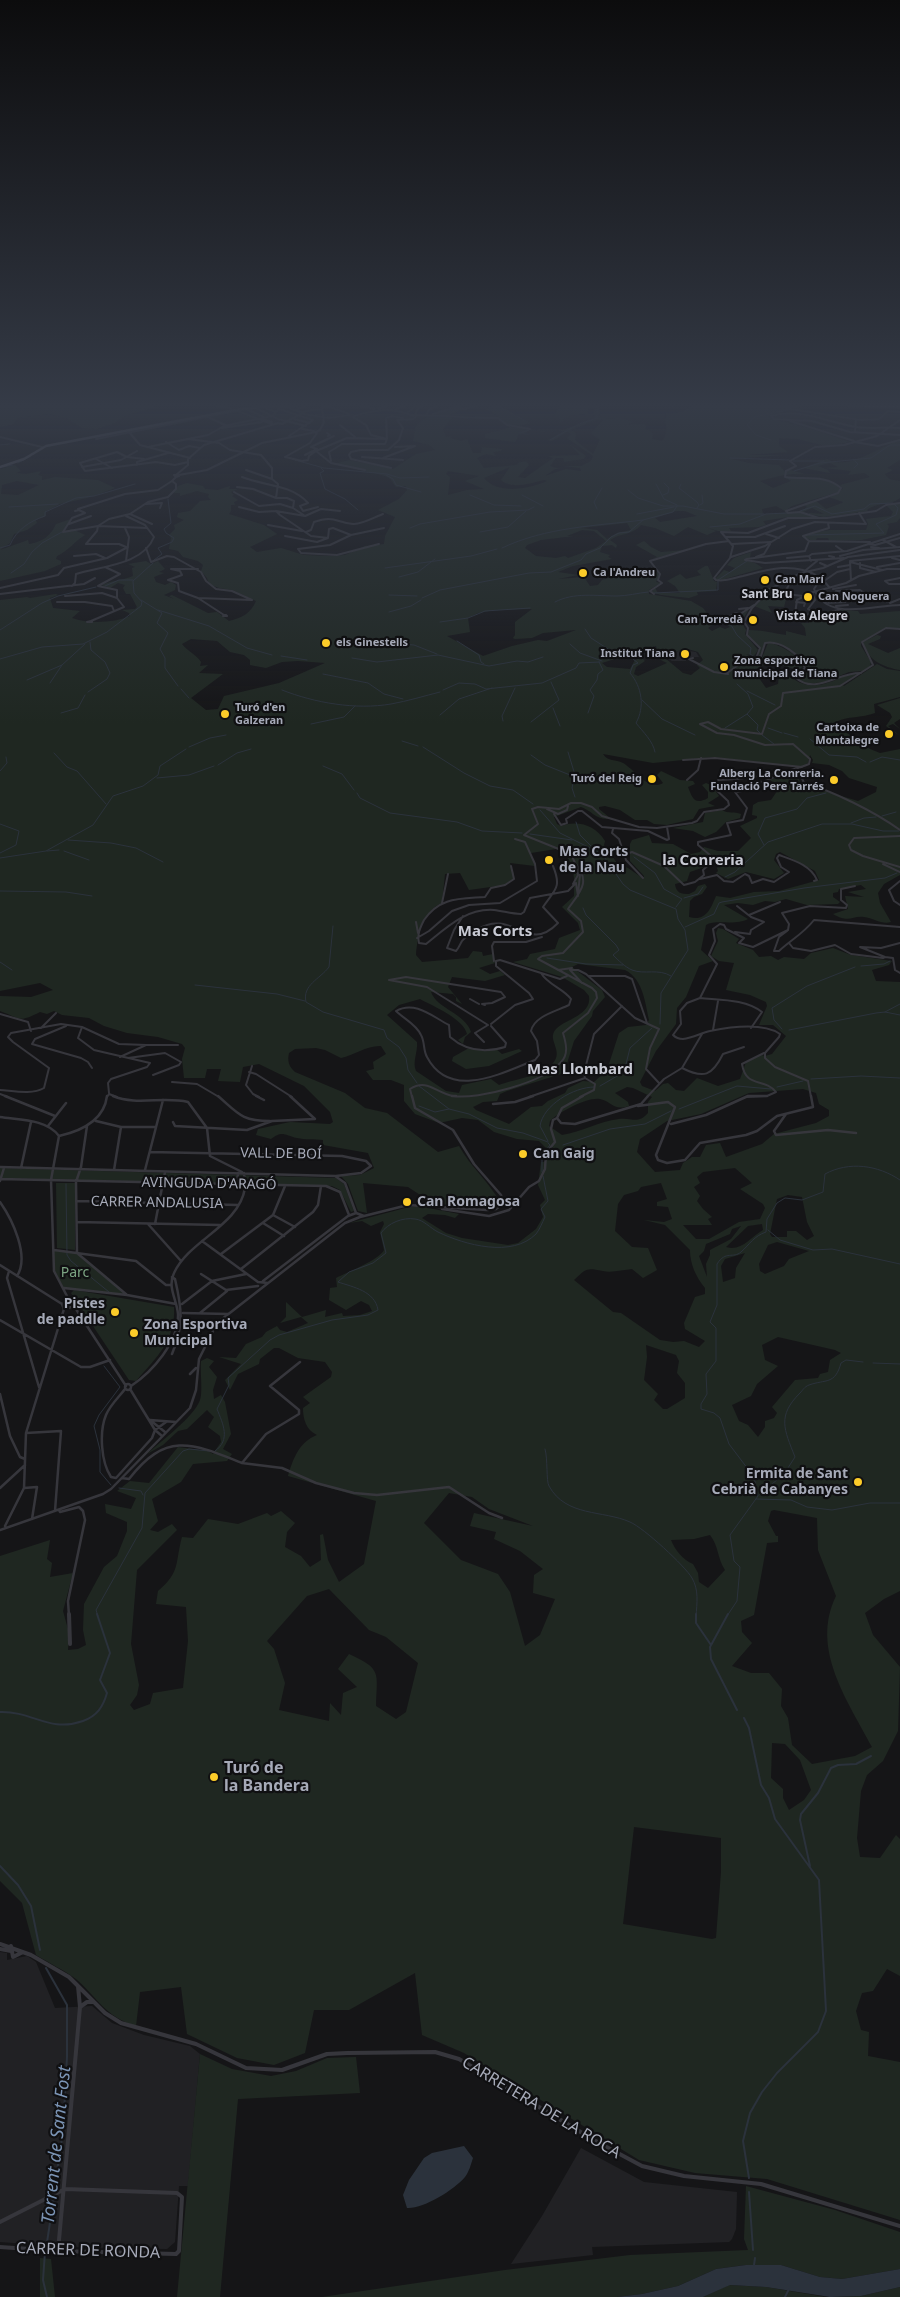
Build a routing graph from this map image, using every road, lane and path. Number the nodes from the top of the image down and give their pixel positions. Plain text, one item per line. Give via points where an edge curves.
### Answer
1 (79, 509) edge
2 (136, 509) edge
3 (248, 509) edge
4 (295, 509) edge
5 (321, 509) edge
6 (323, 509) edge
7 (791, 509) edge
8 (879, 509) edge
9 (340, 511) dead end
10 (276, 512) junction
11 (859, 513) junction
12 (130, 514) junction
13 (383, 514) dead end
14 (91, 516) dead end
15 (126, 516) junction
16 (305, 516) junction
17 (815, 518) junction
18 (820, 518) junction
19 (776, 522) junction
20 (815, 522) junction
21 (828, 523) junction
22 (69, 524) junction
23 (152, 524) dead end
24 (268, 525) dead end
25 (98, 526) junction
26 (764, 527) junction
27 (125, 528) junction
28 (147, 528) junction
29 (384, 528) dead end
30 (773, 531) junction
31 (306, 532) junction
32 (752, 532) junction
33 (889, 533) dead end
34 (765, 534) junction
35 (900, 534) edge
36 (351, 535) junction
37 (761, 535) junction
38 (285, 536) dead end
39 (726, 537) junction
40 (328, 538) junction
41 (779, 538) junction
42 (900, 538) edge
43 (882, 539) junction
44 (896, 540) junction
45 (729, 541) junction
46 (810, 541) junction
47 (888, 542) junction
48 (900, 542) edge
49 (769, 543) junction
50 (379, 544) dead end
51 (732, 544) junction
52 (873, 545) junction
53 (836, 546) dead end
54 (127, 547) junction
55 (146, 548) junction
56 (888, 548) junction
57 (899, 548) edge
58 (883, 549) junction
59 (846, 552) junction
60 (855, 552) junction
61 (894, 552) junction
62 (731, 554) junction
63 (738, 554) junction
64 (74, 556) dead end
65 (809, 556) junction
66 (828, 556) dead end
67 (860, 556) junction
68 (900, 556) edge
69 (105, 558) junction
70 (730, 558) junction
71 (786, 558) dead end
72 (836, 558) junction
73 (845, 558) junction
74 (890, 558) junction
75 (747, 559) junction
76 (126, 561) junction
77 (811, 561) junction
78 (817, 561) junction
79 (900, 562) edge
80 (820, 563) dead end
81 (850, 563) junction
82 (860, 563) junction
83 (103, 566) junction
84 (827, 566) junction
85 (838, 567) dead end
86 (875, 568) junction
87 (198, 569) junction
88 (850, 569) junction
89 (900, 569) edge
90 (884, 570) junction
91 (807, 571) junction
92 (877, 574) junction
93 (95, 578) dead end
94 (792, 578) junction
95 (900, 578) edge
96 (851, 580) junction
97 (900, 584) edge
98 (72, 586) junction
99 (829, 587) junction
100 (0, 588) edge
101 (815, 590) junction
102 (768, 592) junction
103 (811, 593) junction
104 (0, 594) edge
105 (654, 594) dead end
106 (784, 594) junction
107 (65, 596) dead end
108 (802, 596) junction
109 (117, 598) junction
110 (198, 598) junction
111 (842, 598) dead end
112 (818, 599) junction
113 (900, 599) edge
114 (895, 601) junction
115 (57, 602) dead end
116 (796, 602) junction
117 (845, 602) dead end
118 (824, 603) junction
119 (891, 603) junction
120 (899, 604) edge
121 (755, 605) junction
122 (848, 605) dead end
123 (804, 606) dead end
124 (832, 606) junction
125 (748, 608) junction
126 (841, 608) junction
127 (113, 612) junction
128 (740, 614) junction
129 (224, 615) dead end
130 (817, 615) junction
131 (729, 617) dead end
132 (90, 620) dead end
133 (719, 624) dead end
134 (900, 629) edge
135 (757, 656) junction
136 (693, 658) dead end
137 (860, 674) junction
138 (701, 758) junction
139 (684, 760) dead end
140 (803, 768) junction
141 (798, 769) junction
142 (793, 770) junction
143 (687, 780) dead end
144 (568, 805) junction
145 (546, 808) junction
146 (554, 814) junction
147 (667, 827) junction
148 (613, 829) junction
149 (900, 830) edge
150 (900, 836) edge
151 (515, 839) dead end
152 (624, 855) junction
153 (868, 858) junction
154 (575, 863) junction
155 (511, 866) dead end
156 (553, 866) dead end
157 (900, 867) edge
158 (900, 872) edge
159 (448, 874) dead end
160 (642, 878) dead end
161 (699, 879) junction
162 (577, 881) junction
163 (814, 881) dead end
164 (900, 881) edge
165 (583, 882) junction
166 (855, 886) dead end
167 (552, 894) junction
168 (578, 896) junction
169 (780, 902) dead end
170 (442, 903) junction
171 (900, 905) edge
172 (736, 906) dead end
173 (464, 915) junction
174 (748, 915) junction
175 (416, 922) dead end
176 (900, 927) edge
177 (788, 930) junction
178 (734, 931) junction
179 (418, 933) junction
180 (545, 935) junction
181 (417, 938) junction
182 (900, 943) edge
183 (789, 944) junction
184 (886, 957) junction
185 (495, 963) junction
186 (572, 968) junction
187 (558, 970) junction
188 (541, 973) junction
189 (900, 973) edge
190 (588, 976) junction
191 (567, 977) junction
192 (573, 977) junction
193 (578, 982) junction
194 (585, 986) junction
195 (700, 998) junction
196 (470, 999) dead end
197 (718, 1001) junction
198 (622, 1006) junction
199 (56, 1013) dead end
200 (0, 1014) edge
201 (647, 1023) junction
202 (489, 1025) junction
203 (66, 1026) junction
204 (82, 1027) junction
205 (751, 1028) junction
206 (40, 1029) junction
207 (713, 1030) junction
208 (31, 1031) junction
209 (702, 1033) junction
210 (484, 1042) dead end
211 (146, 1045) junction
212 (178, 1045) dead end
213 (744, 1046) dead end
214 (765, 1053) junction
215 (120, 1058) junction
216 (125, 1059) junction
217 (252, 1066) dead end
218 (92, 1068) dead end
219 (682, 1068) junction
220 (249, 1072) junction
221 (153, 1075) dead end
222 (585, 1078) junction
223 (172, 1082) dead end
224 (659, 1083) junction
225 (0, 1090) edge
226 (0, 1094) edge
227 (110, 1096) junction
228 (163, 1100) junction
229 (264, 1100) dead end
230 (66, 1103) dead end
231 (493, 1104) dead end
232 (638, 1106) junction
233 (786, 1114) junction
234 (55, 1116) junction
235 (0, 1118) edge
236 (557, 1118) junction
237 (96, 1121) junction
238 (272, 1121) junction
239 (31, 1122) junction
240 (173, 1122) dead end
241 (671, 1124) junction
242 (48, 1126) junction
243 (88, 1126) junction
244 (121, 1127) junction
245 (156, 1127) junction
246 (207, 1128) junction
247 (856, 1133) dead end
248 (59, 1136) junction
249 (150, 1152) junction
250 (208, 1153) junction
251 (0, 1168) edge
252 (5, 1168) junction
253 (21, 1168) junction
254 (234, 1168) junction
255 (53, 1169) junction
256 (80, 1170) junction
257 (114, 1170) junction
258 (145, 1170) junction
259 (165, 1172) junction
260 (238, 1173) junction
261 (244, 1173) junction
262 (334, 1176) junction
263 (0, 1180) edge
264 (51, 1180) junction
265 (77, 1181) junction
266 (163, 1183) junction
267 (237, 1184) junction
268 (244, 1184) junction
269 (285, 1186) junction
270 (321, 1186) junction
271 (77, 1201) junction
272 (0, 1202) edge
273 (159, 1203) junction
274 (238, 1205) junction
275 (434, 1206) junction
276 (356, 1213) junction
277 (273, 1214) junction
278 (348, 1216) junction
279 (364, 1216) junction
280 (76, 1222) junction
281 (348, 1222) junction
282 (263, 1223) junction
283 (148, 1224) junction
284 (155, 1224) junction
285 (220, 1225) junction
286 (295, 1227) junction
287 (284, 1236) junction
288 (202, 1241) junction
289 (54, 1250) junction
290 (77, 1253) junction
291 (222, 1254) junction
292 (181, 1261) junction
293 (0, 1265) edge
294 (241, 1269) junction
295 (9, 1271) junction
296 (201, 1274) dead end
297 (246, 1274) junction
298 (16, 1276) junction
299 (172, 1277) junction
300 (212, 1281) junction
301 (263, 1281) junction
302 (268, 1283) junction
303 (171, 1285) junction
304 (259, 1286) junction
305 (64, 1288) junction
306 (228, 1290) junction
307 (127, 1295) junction
308 (70, 1300) junction
309 (62, 1304) junction
310 (176, 1304) junction
311 (182, 1304) junction
312 (74, 1306) junction
313 (64, 1308) junction
314 (182, 1313) junction
315 (199, 1314) junction
316 (228, 1314) junction
317 (0, 1320) edge
318 (22, 1333) junction
319 (51, 1350) junction
320 (172, 1354) dead end
321 (110, 1360) junction
322 (300, 1362) dead end
323 (197, 1367) junction
324 (190, 1374) dead end
325 (125, 1387) junction
326 (40, 1388) junction
327 (131, 1388) junction
328 (0, 1394) edge
329 (148, 1419) junction
330 (166, 1422) junction
331 (177, 1422) junction
332 (156, 1429) junction
333 (26, 1433) junction
334 (164, 1434) junction
335 (152, 1438) junction
336 (152, 1446) junction
337 (25, 1459) junction
338 (242, 1463) junction
339 (25, 1465) junction
340 (122, 1478) junction
341 (0, 1488) edge
342 (24, 1488) junction
343 (57, 1510) junction
344 (502, 1518) dead end
345 (32, 1520) junction
346 (6, 1528) junction
347 (0, 1530) edge
348 (70, 1644) dead end
349 (0, 1944) edge
350 (0, 1949) edge
351 (11, 1949) junction
352 (23, 1952) junction
353 (77, 1984) junction
354 (89, 1997) junction
355 (87, 2002) junction
356 (94, 2002) junction
357 (80, 2005) junction
358 (65, 2189) junction
359 (0, 2222) edge
360 (900, 2226) edge
361 (0, 2247) edge
362 (58, 2251) junction

1 - 22 street via 75,511 85,513 72,518
2 - 12 street
3 - 10 street
4 - 16 street
5 - 16 street
6 - 9 street
7 - 18 street via 786,511
8 - 11 street
10 - 16 street
10 - 31 street
11 - 18 street
11 - 21 street via 866,524
12 - 15 street
12 - 23 street
13 - 31 street via 354,524 340,518 322,519 314,522 311,530
14 - 22 street
15 - 25 street via 109,519
15 - 28 street
17 - 18 street
17 - 19 street via 788,518
17 - 20 street
18 - 21 street
19 - 26 street
19 - 30 street via 785,526
20 - 21 street
20 - 41 street via 792,529
21 - 46 street via 829,528 804,534
22 - 25 street via 64,532
24 - 31 street
25 - 27 street
25 - 54 street via 86,544
26 - 30 street
26 - 32 street
27 - 28 street
27 - 54 street via 129,537
28 - 55 street via 154,540
29 - 36 street
30 - 34 street
31 - 40 street via 311,536
32 - 37 street
32 - 39 street via 721,532
33 - 43 street
34 - 37 street
34 - 41 street
35 - 43 street
36 - 40 street via 333,528 328,529
36 - 50 street via 336,545 297,550 308,555 337,555
37 - 39 street
38 - 40 street via 317,542
39 - 45 street
41 - 49 street
42 - 44 street
43 - 47 street
43 - 52 street
44 - 47 street
44 - 48 street
45 - 51 street
45 - 105 street via 704,544 651,560 662,584 650,592
46 - 52 street
46 - 75 street via 805,552
47 - 52 street
47 - 57 street
49 - 51 street
49 - 63 street
49 - 75 street via 764,554
51 - 62 street
52 - 58 street
52 - 59 street
53 - 59 street
54 - 69 street
54 - 76 street
55 - 76 street
55 - 87 street via 151,562 171,556
56 - 57 street
56 - 58 street
56 - 61 street
57 - 61 street
58 - 60 street
59 - 60 street
59 - 65 street
59 - 72 street
60 - 67 street
61 - 67 street
61 - 68 street
62 - 63 street
62 - 70 street
63 - 70 street
64 - 69 street via 96,554
65 - 71 street
65 - 77 street
66 - 72 street
67 - 73 street
68 - 74 street
69 - 100 street via 64,568 53,577
70 - 91 street via 714,578 718,581 783,567
72 - 73 street
72 - 78 street
73 - 81 street
73 - 84 street
74 - 79 street
74 - 81 street
75 - 77 street via 765,563
76 - 83 street
77 - 78 street
78 - 91 street
79 - 86 street
80 - 84 street
81 - 82 street
81 - 85 street
81 - 88 street
82 - 86 street
82 - 92 street via 860,568
83 - 98 street via 76,574
83 - 109 street via 120,574 98,586 116,590
84 - 91 street
86 - 90 street
87 - 110 street via 171,569 180,571 182,575 168,580 178,583 179,591
87 - 110 street via 211,586 232,590 252,600
88 - 96 street
88 - 99 street via 837,572 824,581
89 - 90 street
90 - 92 street
91 - 94 street
91 - 101 street via 820,578
92 - 96 street
93 - 98 street
94 - 102 street
94 - 106 street
95 - 97 street via 885,581
96 - 99 street
96 - 119 street via 856,585 834,590 860,590 872,598
98 - 104 street
99 - 101 street
101 - 103 street
101 - 112 street
102 - 106 street
102 - 121 street
103 - 108 street
103 - 130 street via 815,600 808,609
106 - 108 street
107 - 109 street via 102,593
108 - 116 street
109 - 127 street via 124,607
110 - 129 street
111 - 112 street
112 - 118 street
113 - 114 street
114 - 119 street
114 - 120 street
115 - 127 street via 108,606 114,608
116 - 123 street via 805,603
116 - 130 street via 795,614
117 - 118 street
118 - 124 street
119 - 120 street
119 - 126 street via 868,610
121 - 125 street
121 - 135 street via 744,622 748,635 760,648
122 - 124 street
124 - 126 street
125 - 128 street
125 - 128 street via 743,606 738,610
126 - 130 street
127 - 132 street
128 - 131 street
128 - 133 street via 727,623
134 - 137 street via 886,628 862,642 873,665
135 - 136 street via 725,675 689,659
135 - 137 street via 762,656 767,642 781,644 803,662 805,668 795,678 807,684 821,684 855,672
137 - 140 street via 840,686 782,694 781,706 769,714 762,734 725,730 708,722 700,724 717,733 764,745 793,744 810,759
138 - 139 street
138 - 140 street
138 - 143 street via 698,770
140 - 141 street
141 - 142 street
141 - 149 street via 804,783 829,790
142 - 147 street via 718,780 713,787 729,802 727,807 704,812 694,823
142 - 161 street via 763,782 752,780 741,787 728,787 749,790 735,792 746,808 741,821 727,824 730,835 698,842 713,860
144 - 145 street via 559,809
144 - 146 street via 564,812
144 - 147 street via 584,803 602,816 636,826
145 - 146 street
145 - 154 street via 532,809 538,826 524,836 567,852
146 - 148 street via 559,824 564,825 572,814 582,811 599,825
147 - 148 street via 669,837 666,840 648,831
148 - 152 street
150 - 153 street via 852,840 851,850
151 - 181 street via 524,842 531,852 537,881 500,903 469,905 452,911
152 - 160 street
152 - 161 street via 632,852 663,865 681,884 689,885
153 - 157 street
153 - 158 street
154 - 162 street
154 - 165 street
155 - 170 street via 514,879 491,888 485,897
156 - 167 street via 559,880
159 - 170 street
161 - 163 street via 717,875 724,881 733,882 745,874 752,883 762,878 774,882 789,872 778,862 779,856 809,869 816,875 817,880
162 - 165 street
162 - 167 street via 566,891
162 - 168 street
164 - 171 street via 890,890 894,901
165 - 168 street
166 - 177 street via 841,889 841,900 847,905 842,910 810,907 782,912 789,924
167 - 173 street via 530,898 521,914 488,910
167 - 180 street via 543,907 558,923
168 - 187 street via 568,910 581,921 583,934 563,953 538,959
169 - 174 street
170 - 179 street via 431,912
172 - 174 street
173 - 180 street via 454,930 448,950 456,951 463,940 491,923 504,924 531,936
173 - 181 street via 426,944 419,943
174 - 178 street via 764,922 750,930 750,934
175 - 179 street
176 - 183 street via 814,920
177 - 178 street via 768,943 750,946 739,943 744,938
177 - 183 street via 779,937 774,951
178 - 195 street via 722,924 713,929 714,942 708,955 717,964
179 - 181 street
180 - 185 street via 526,942 494,942
182 - 184 street via 881,948 860,947
183 - 184 street via 796,949 811,951 835,945 851,954
184 - 189 street via 893,958 896,971
185 - 188 street via 500,960
185 - 202 street via 533,999 515,1005
186 - 187 street
186 - 190 street
186 - 191 street
187 - 191 street
188 - 191 street via 558,979
188 - 202 street via 568,995 570,1005 537,1020 532,1026 539,1054 535,1060 477,1081 466,1083 450,1079 432,1064 424,1051 421,1034 396,1011 406,1006 416,1008 449,1025 450,1037 460,1046 487,1051 505,1047 506,1043
190 - 192 street via 572,970
190 - 198 street
190 - 201 street via 632,978
191 - 192 street
191 - 193 street
192 - 193 street
192 - 194 street
193 - 194 street
194 - 275 street via 596,992 596,1001 586,1016 563,1033 567,1047 564,1057 559,1066 543,1076 488,1095 455,1096 426,1084 410,1089 412,1102 418,1110 453,1130 474,1164 501,1195 503,1204 487,1210
195 - 197 street
195 - 209 street via 680,1010 681,1024 673,1035 685,1039
196 - 202 street via 485,1005 505,997 496,990 406,977 389,980 421,985 439,993
197 - 205 street via 750,1005 761,1010
197 - 207 street
198 - 201 street via 636,1019
198 - 222 street via 594,1034
199 - 206 street
200 - 208 street via 28,1022
201 - 224 street via 658,1029 649,1046 646,1069
202 - 210 street via 476,1033
203 - 204 street
203 - 206 street via 59,1024
203 - 218 street via 35,1039 32,1044 81,1058
204 - 211 street via 119,1044
204 - 215 street via 78,1036 82,1042 94,1050
205 - 207 street
205 - 214 street via 770,1028 780,1034
206 - 208 street
207 - 209 street
208 - 225 street via 11,1033 8,1037 49,1068 44,1088 20,1092
209 - 219 street
211 - 212 street
211 - 215 street
213 - 219 street via 723,1054 720,1064 712,1072 699,1074
214 - 233 street via 766,1060 772,1065 806,1079 810,1087 813,1107
214 - 241 street via 742,1064 743,1072 752,1082 772,1087 776,1092 768,1096 748,1096 706,1115
215 - 216 street
216 - 221 street via 165,1053 181,1062
216 - 227 street via 150,1064 111,1079 108,1083
217 - 220 street
219 - 224 street
220 - 229 street via 246,1086
220 - 238 street via 296,1100 315,1119
222 - 231 street via 515,1102
222 - 236 street via 594,1082 594,1090 566,1106
223 - 238 street via 200,1083 240,1117
224 - 232 street
226 - 234 street
227 - 228 street via 134,1102
227 - 237 street
228 - 245 street
228 - 246 street via 188,1102
230 - 234 street
232 - 236 street via 571,1124 562,1123
232 - 241 street via 663,1102 672,1104 676,1111
233 - 241 street via 773,1118 746,1135 700,1143 685,1160 661,1162 656,1155
233 - 247 street via 774,1131 776,1135 828,1130
234 - 242 street
235 - 239 street
236 - 275 street via 551,1127 555,1142 546,1153 539,1181 529,1187 512,1208 485,1216
237 - 243 street
237 - 244 street
238 - 246 street via 245,1130
239 - 242 street
239 - 253 street
240 - 246 street via 175,1126
242 - 248 street
243 - 248 street
243 - 256 street
244 - 245 street
244 - 257 street
245 - 249 street
246 - 250 street
248 - 255 street
249 - 250 street, VALL DE BOÍ
249 - 258 street
250 - 254 street
250 - 262 street, VALL DE BOÍ via 342,1156 366,1161 370,1165 361,1173
251 - 252 street, AVINGUDA D'ARAGÓ
252 - 253 street, AVINGUDA D'ARAGÓ
252 - 263 street
253 - 255 street, AVINGUDA D'ARAGÓ
254 - 260 street
254 - 261 street
255 - 256 street, AVINGUDA D'ARAGÓ
255 - 264 street
256 - 257 street, AVINGUDA D'ARAGÓ
256 - 265 street
257 - 258 street, AVINGUDA D'ARAGÓ
258 - 259 street, AVINGUDA D'ARAGÓ
259 - 260 street, AVINGUDA D'ARAGÓ
259 - 266 street
260 - 261 street, AVINGUDA D'ARAGÓ
260 - 267 street
261 - 262 street, AVINGUDA D'ARAGÓ
261 - 268 street
262 - 276 street via 345,1183
263 - 264 street, AVINGUDA D'ARAGÓ
264 - 265 street, AVINGUDA D'ARAGÓ
264 - 289 street
265 - 266 street, AVINGUDA D'ARAGÓ
265 - 271 street
266 - 267 street, AVINGUDA D'ARAGÓ
266 - 273 street
267 - 268 street, AVINGUDA D'ARAGÓ
268 - 269 street, AVINGUDA D'ARAGÓ
268 - 274 street
269 - 270 street, AVINGUDA D'ARAGÓ
269 - 277 street
270 - 278 street, AVINGUDA D'ARAGÓ via 340,1192
270 - 286 street via 316,1209
271 - 273 street, CARRER ANDALUSIA
271 - 280 street
272 - 298 street via 13,1220 20,1238 21,1269
273 - 274 street, CARRER ANDALUSIA
273 - 284 street
274 - 285 street
275 - 279 street via 408,1205
276 - 278 street
276 - 279 street
277 - 282 street
277 - 286 street
278 - 281 street, AVINGUDA D'ARAGÓ
278 - 301 street
279 - 281 street
280 - 283 street
280 - 290 street
281 - 302 street
282 - 287 street
282 - 291 street
283 - 284 street
283 - 292 street
284 - 285 street
285 - 288 street
286 - 287 street
287 - 294 street
288 - 291 street
288 - 292 street
289 - 290 street
289 - 305 street via 54,1271
290 - 303 street via 136,1261 166,1285
290 - 307 street
291 - 294 street
292 - 299 street
293 - 295 street
294 - 297 street
295 - 298 street
295 - 318 street via 7,1278
296 - 300 street
297 - 300 street
297 - 304 street
298 - 309 street
299 - 303 street
299 - 311 street
300 - 306 street
300 - 311 street
301 - 302 street
301 - 304 street
302 - 304 street
303 - 310 street
304 - 306 street
304 - 316 street
305 - 307 street
305 - 308 street
306 - 315 street
307 - 310 street
308 - 309 street
308 - 312 street via 75,1302
309 - 313 street
310 - 327 street via 177,1325 173,1335 164,1351
311 - 314 street
312 - 313 street
312 - 321 street
313 - 319 street
314 - 315 street
314 - 320 street via 180,1338
315 - 316 street
316 - 323 street via 214,1328
317 - 318 street
318 - 319 street
318 - 326 street
319 - 321 street via 81,1367
319 - 326 street
321 - 325 street
322 - 338 street via 270,1386 300,1412 266,1434
323 - 324 street
323 - 331 street via 194,1401
325 - 327 street
325 - 335 street via 118,1401 106,1412 106,1473 116,1478
326 - 333 street
327 - 329 street
328 - 337 street via 12,1442 20,1457
329 - 330 street
329 - 332 street
330 - 331 street
330 - 332 street
331 - 334 street
332 - 334 street
332 - 335 street
333 - 337 street
333 - 343 street via 61,1431
334 - 336 street
335 - 336 street
336 - 340 street
337 - 339 street
338 - 340 street via 216,1451 182,1444 148,1457 129,1479
338 - 344 street via 282,1468 316,1483 354,1493 378,1495 449,1487
339 - 341 street
339 - 342 street
340 - 343 street via 103,1494
342 - 345 street via 37,1487
342 - 346 street
343 - 345 street
343 - 348 street via 79,1507 85,1520 68,1601
345 - 346 street
346 - 347 street
349 - 351 street, CARRETERA DE LA ROCA
350 - 351 street
351 - 352 street, CARRETERA DE LA ROCA
351 - 352 street via 13,1957
352 - 353 street, CARRETERA DE LA ROCA
353 - 354 street, CARRETERA DE LA ROCA
353 - 357 street
354 - 355 street
354 - 356 street, CARRETERA DE LA ROCA
354 - 357 street via 83,1998
355 - 356 street
355 - 357 street
356 - 360 street, CARRETERA DE LA ROCA via 109,2017 121,2023 188,2041 234,2064 252,2068 282,2070 332,2054 446,2054 642,2166 684,2176 761,2184
357 - 358 street
358 - 359 street
358 - 362 street
358 - 362 street, CARRER DE RONDA via 177,2193 182,2197 178,2251 176,2254
361 - 362 street, CARRER DE RONDA

